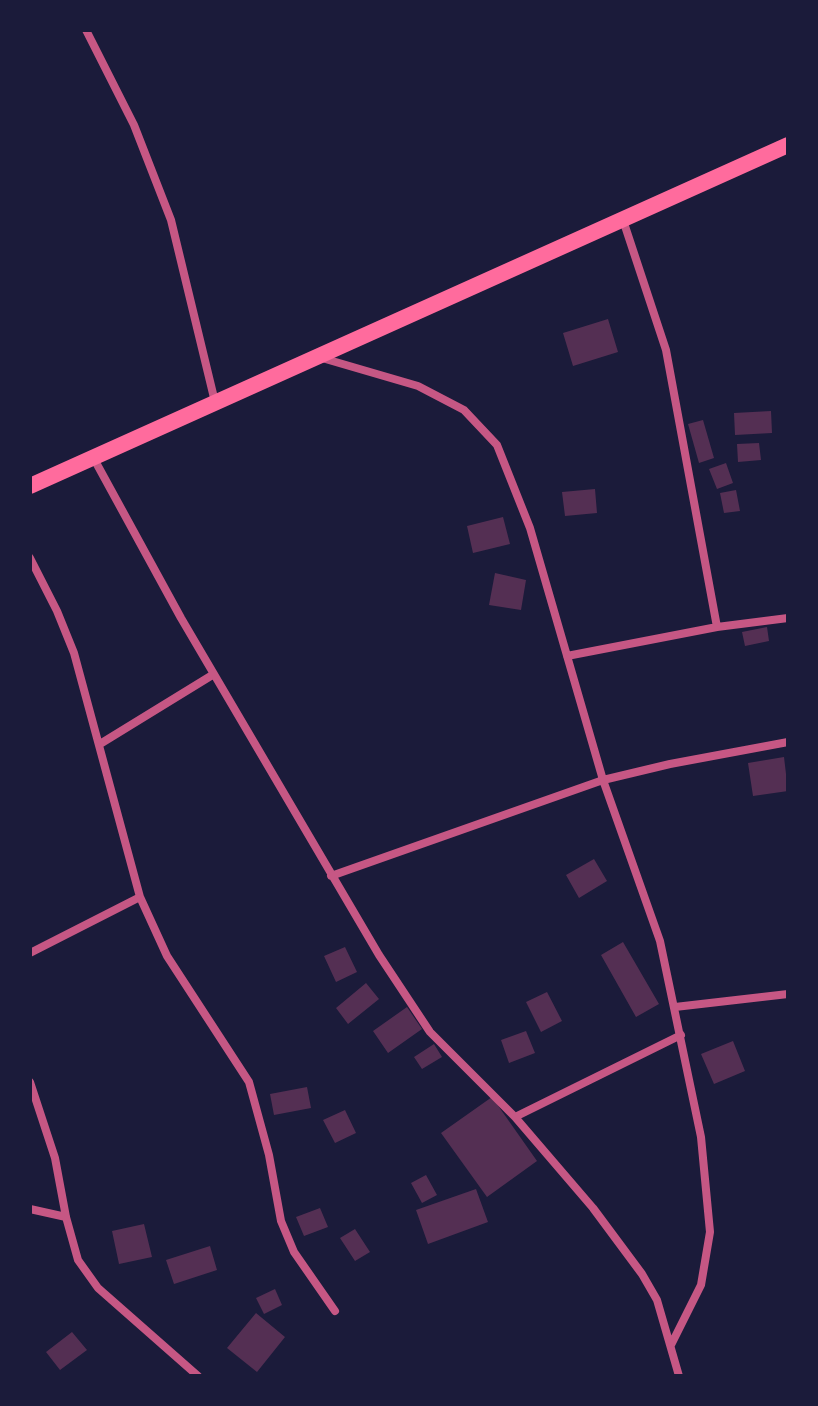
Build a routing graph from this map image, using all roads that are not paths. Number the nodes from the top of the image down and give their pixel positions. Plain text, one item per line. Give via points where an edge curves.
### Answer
1 (86, 30) edge
2 (788, 145) edge
3 (623, 219) junction
4 (316, 356) junction
5 (215, 402) junction
6 (93, 457) junction
7 (30, 486) edge
8 (30, 558) edge
9 (788, 618) edge
10 (717, 627) junction
11 (567, 656) junction
12 (214, 674) junction
13 (788, 742) edge
14 (100, 744) junction
15 (603, 780) junction
16 (331, 876) junction
17 (140, 897) junction
18 (30, 953) edge
19 (788, 994) edge
20 (675, 1007) junction
21 (681, 1035) junction
22 (30, 1082) edge
23 (515, 1117) junction
24 (30, 1209) edge
25 (66, 1217) junction
26 (335, 1311) dead end
27 (671, 1345) junction
28 (198, 1376) edge
29 (679, 1376) edge

1 - 5 street via 134,125 171,220
2 - 3 highway
3 - 4 highway
3 - 10 street via 666,350
4 - 5 highway
4 - 11 street via 418,386 464,410 497,445 530,528
5 - 6 highway
6 - 7 highway
6 - 12 street
8 - 14 street via 74,653
9 - 10 street
10 - 11 street
11 - 15 street
12 - 14 street
12 - 16 street
13 - 15 street
14 - 17 street
15 - 16 street
15 - 20 street via 660,941
16 - 23 street via 430,1032
17 - 18 street
17 - 26 street via 167,956 249,1082 281,1221 294,1252
19 - 20 street
20 - 21 street
21 - 23 street
21 - 27 street via 701,1137 710,1232 701,1285
22 - 25 street via 55,1158
23 - 27 street via 642,1274 657,1300
24 - 25 street
25 - 28 street via 78,1260 98,1288
27 - 29 street

